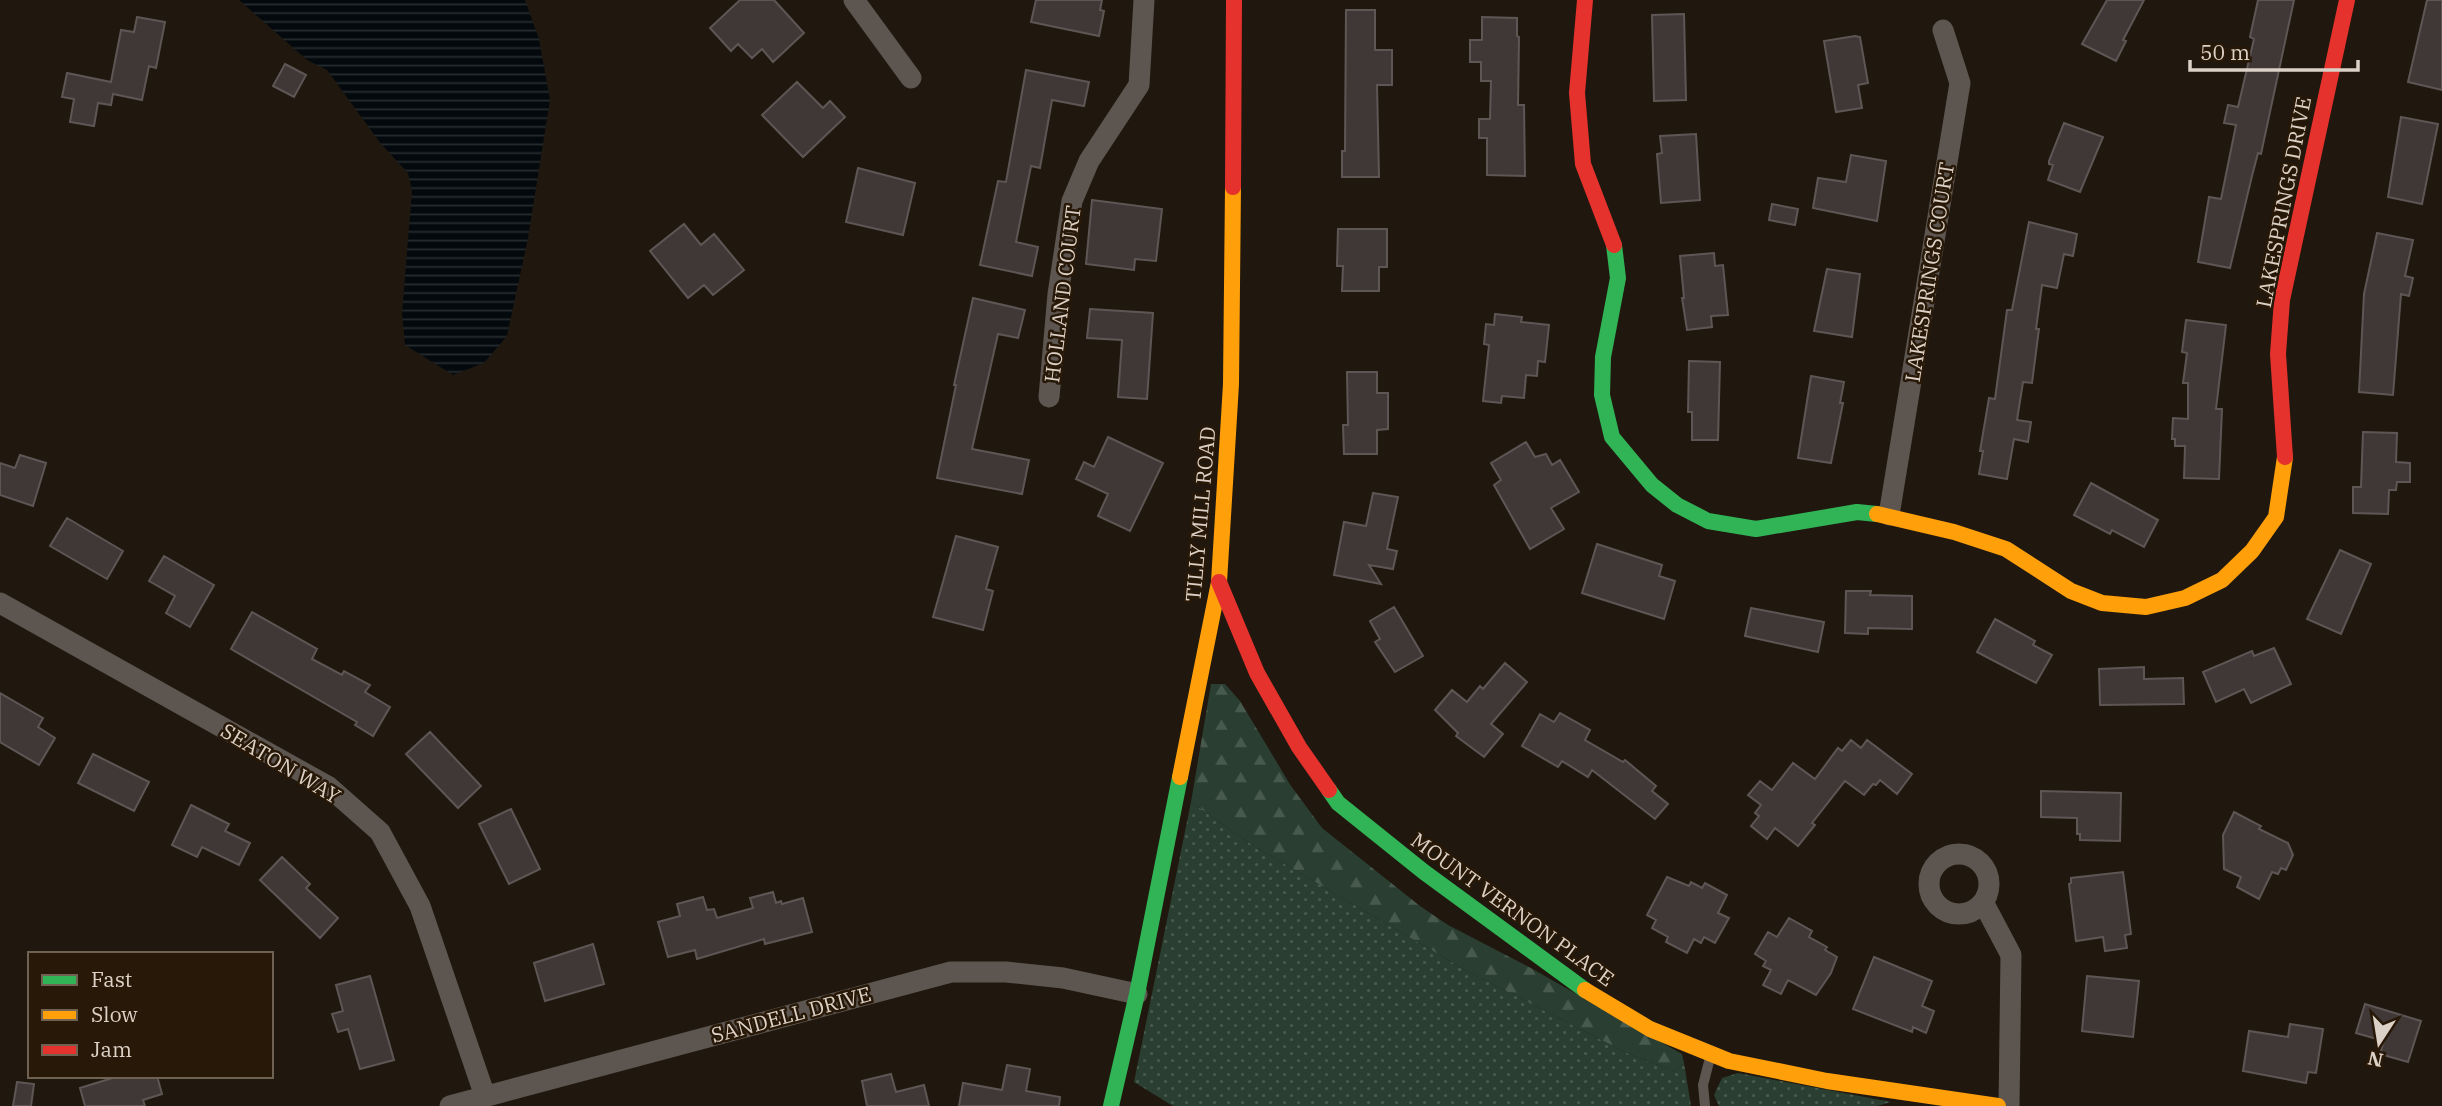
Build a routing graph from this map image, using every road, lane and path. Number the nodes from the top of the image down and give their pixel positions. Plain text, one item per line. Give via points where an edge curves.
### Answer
1 (854, 0) edge
2 (1144, 0) edge
3 (1234, 0) edge
4 (1584, 0) edge
5 (2347, 0) edge
6 (1943, 30) dead end
7 (911, 78) dead end
8 (1049, 397) dead end
9 (1889, 516) junction
10 (1219, 582) junction
11 (0, 603) edge
12 (1983, 902) dead end
13 (1137, 994) junction
14 (1711, 1054) junction
15 (485, 1096) junction
16 (450, 1106) edge
17 (1111, 1106) edge
18 (1705, 1106) edge
19 (1998, 1106) edge
20 (2010, 1106) edge

1 - 7 street
2 - 8 street, HOLLAND COURT via 1139,85 1089,161 1072,201
3 - 10 street, TILLY MILL ROAD via 1231,384
4 - 9 street, LAKESPRINGS DRIVE via 1577,93 1583,164 1616,251 1618,278 1603,358 1602,394 1612,437 1653,485 1677,505 1709,521 1756,529 1857,513
5 - 9 street, LAKESPRINGS DRIVE via 2282,300 2278,354 2285,462 2276,517 2252,551 2222,580 2185,598 2146,607 2102,603 2071,591 2006,549
6 - 9 street, LAKESPRINGS COURT via 1960,83
10 - 13 street, TILLY MILL ROAD
10 - 14 street, MOUNT VERNON PLACE via 1257,673 1338,803 1581,988 1650,1029
11 - 15 street, SEATON WAY via 330,787 380,832 420,906
12 - 20 street via 2011,955
13 - 15 street, SANDELL DRIVE via 1063,978 951,972
13 - 17 street, TILLY MILL ROAD
14 - 18 lane via 1703,1085
14 - 19 street, MOUNT VERNON PLACE via 1827,1082
15 - 16 street, SANDELL DRIVE

